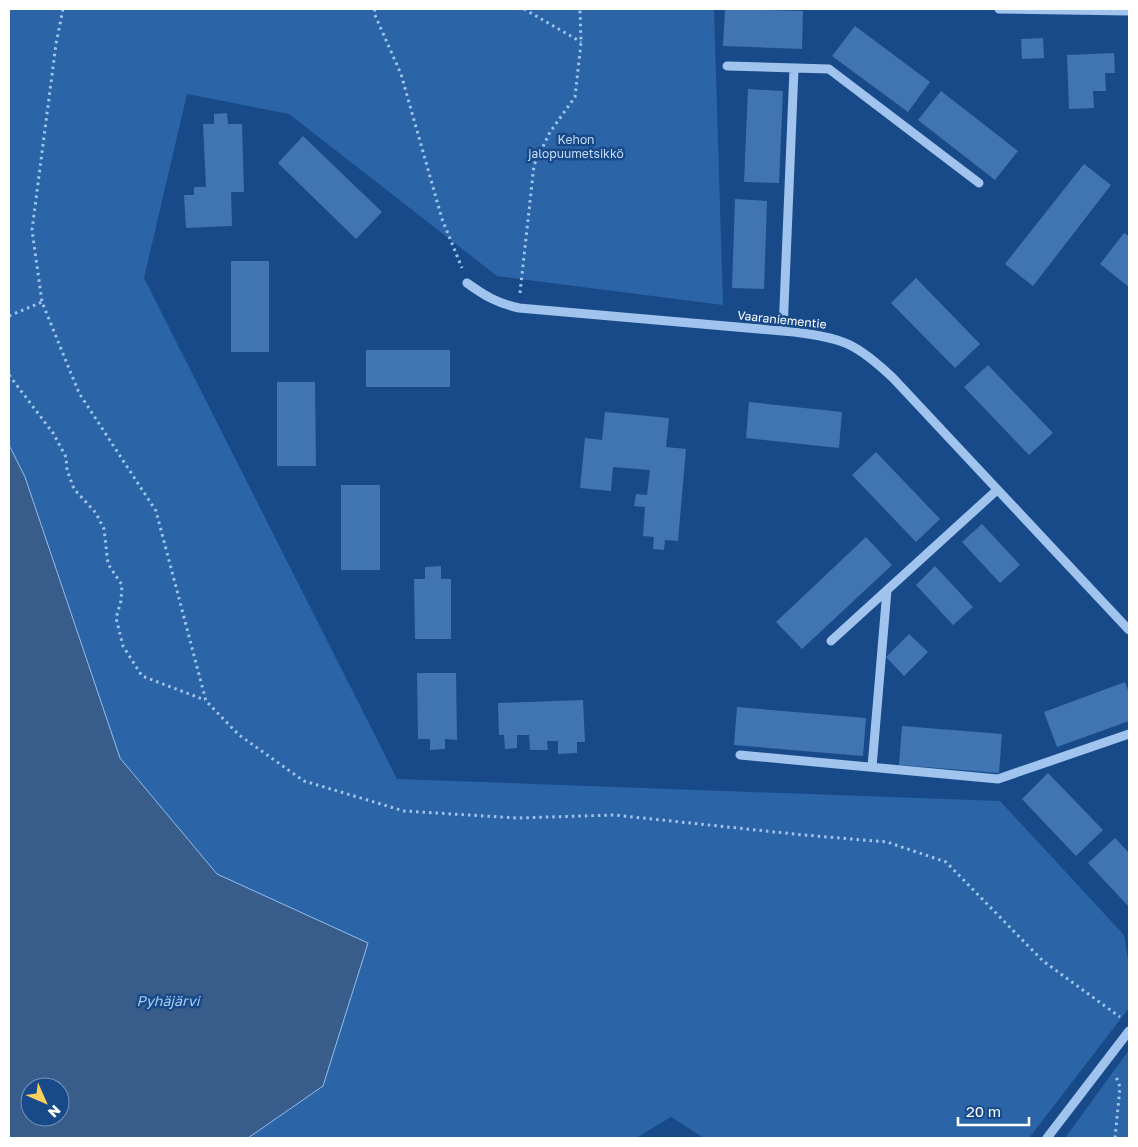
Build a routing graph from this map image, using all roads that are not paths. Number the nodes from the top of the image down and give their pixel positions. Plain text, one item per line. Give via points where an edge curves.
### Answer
1 (999, 9) edge
2 (1129, 11) edge
3 (727, 66) dead end
4 (794, 70) junction
5 (979, 183) dead end
6 (467, 283) road end
7 (783, 331) junction
8 (997, 490) junction
9 (887, 590) junction
10 (1129, 630) edge
11 (831, 641) dead end
12 (1129, 734) edge
13 (740, 755) dead end
14 (872, 767) junction
15 (1129, 1031) edge
16 (1047, 1138) edge

1 - 2 street
3 - 4 street
4 - 5 street via 828,69
4 - 7 street
6 - 7 street, Vaaraniementie via 500,304 519,308
7 - 8 street, Vaaraniementie via 838,339 871,357
8 - 9 street
8 - 10 street, Vaaraniementie
9 - 11 street
9 - 14 street
12 - 14 street via 998,779
13 - 14 street
15 - 16 street

